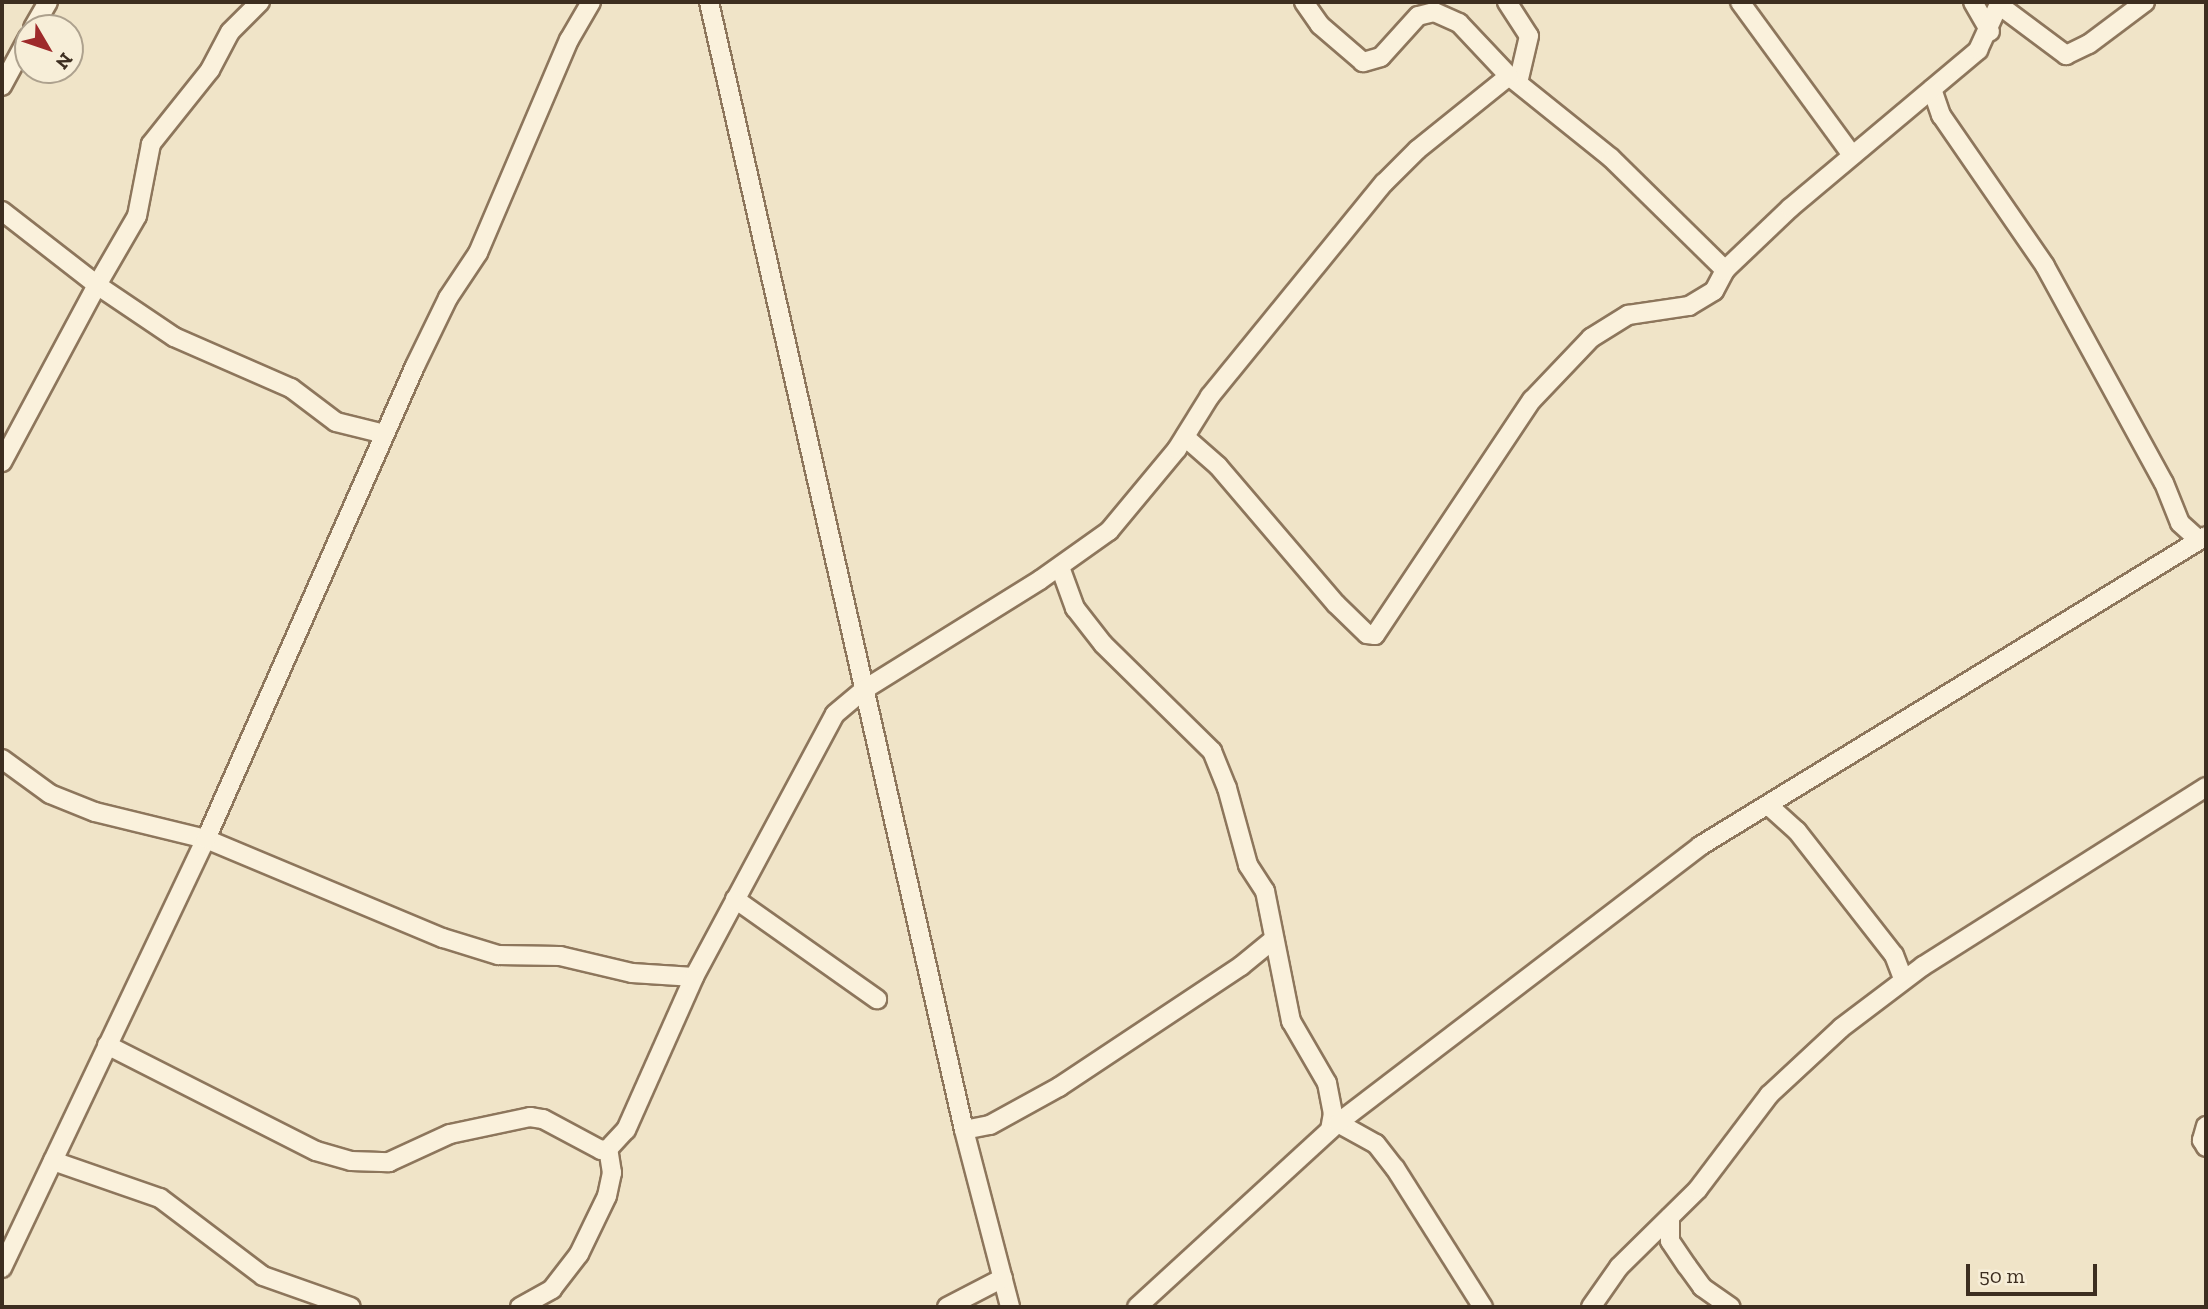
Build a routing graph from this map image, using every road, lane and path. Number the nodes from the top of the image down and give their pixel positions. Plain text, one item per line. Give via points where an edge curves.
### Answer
1 (260, 2) edge
2 (591, 2) edge
3 (1304, 2) edge
4 (1507, 2) edge
5 (1740, 2) edge
6 (1973, 2) edge
7 (2145, 2) edge
8 (1999, 3) edge
9 (714, 4) edge
10 (1444, 8) edge
11 (1990, 31) junction
12 (14, 64) edge
13 (1513, 79) junction
14 (2, 86) edge
15 (1932, 89) junction
16 (1911, 107) junction
17 (1941, 115) junction
18 (1852, 155) junction
19 (2, 211) edge
20 (1725, 270) junction
21 (97, 285) junction
22 (384, 434) junction
23 (1185, 437) junction
24 (2, 462) edge
25 (2203, 538) edge
26 (1060, 567) junction
27 (864, 689) junction
28 (2, 759) edge
29 (2206, 787) edge
30 (1768, 805) junction
31 (206, 839) junction
32 (735, 899) junction
33 (1273, 939) junction
34 (1894, 955) junction
35 (1923, 966) junction
36 (694, 977) junction
37 (1903, 979) junction
38 (877, 999) dead end
39 (107, 1045) junction
40 (1334, 1126) junction
41 (2206, 1126) edge
42 (964, 1130) junction
43 (2206, 1147) edge
44 (608, 1149) junction
45 (52, 1161) junction
46 (1670, 1217) junction
47 (1652, 1234) junction
48 (1670, 1241) junction
49 (7, 1245) edge
50 (2, 1268) edge
51 (1003, 1278) junction
52 (1597, 1305) edge
53 (351, 1307) edge
54 (520, 1307) edge
55 (947, 1307) edge
56 (1010, 1307) edge
57 (1137, 1307) edge
58 (1483, 1307) edge
59 (1731, 1307) edge

1 - 21 street via 230,32 210,70 151,144 137,216
2 - 22 street via 569,40 478,253 448,298
3 - 10 street via 1320,24 1368,63 1381,57 1408,24
4 - 13 street via 1529,36
5 - 18 street
6 - 11 street
7 - 8 street via 2089,44 2066,55
8 - 11 street
9 - 27 street
10 - 13 street
11 - 15 street via 1978,50
12 - 14 street
13 - 20 street via 1611,158
13 - 23 street via 1417,150 1384,183 1210,396
15 - 16 street
15 - 17 street
16 - 17 street
16 - 18 street
17 - 25 street via 2045,266 2164,483 2180,523
18 - 20 street
19 - 21 street
20 - 23 street via 1714,291 1689,306 1628,315 1582,347 1532,400 1375,635 1367,634 1336,604 1218,466
21 - 22 street via 174,337 291,388 336,422
21 - 24 street
22 - 31 street
23 - 26 street via 1109,531
25 - 30 street
26 - 27 street
26 - 33 street via 1075,608 1103,644 1212,751 1248,865 1265,891
27 - 32 street via 835,714 812,749
27 - 42 street
28 - 31 street via 50,794 95,813
29 - 35 street
30 - 34 street via 1797,831
30 - 40 street via 1700,846
31 - 36 street via 443,937 498,955 560,956 632,973
31 - 39 street
32 - 36 street
32 - 38 street
33 - 40 street via 1291,1021 1327,1083
33 - 42 street via 1241,967 1059,1087 990,1125
34 - 35 street
34 - 37 street
35 - 37 street
36 - 44 street via 631,1119
37 - 46 street via 1795,1068
39 - 44 street via 316,1151 351,1161 389,1161 450,1134 530,1117 543,1119 582,1143
39 - 45 street
40 - 57 street
40 - 58 street via 1376,1144
41 - 43 street via 2202,1140
42 - 51 street
44 - 54 street via 612,1173 607,1196 579,1254 552,1289
45 - 49 street
45 - 53 street via 160,1198 263,1276
46 - 47 street
46 - 48 street
47 - 48 street
47 - 52 street via 1619,1267
48 - 59 street via 1702,1287
49 - 50 street
51 - 55 street
51 - 56 street

